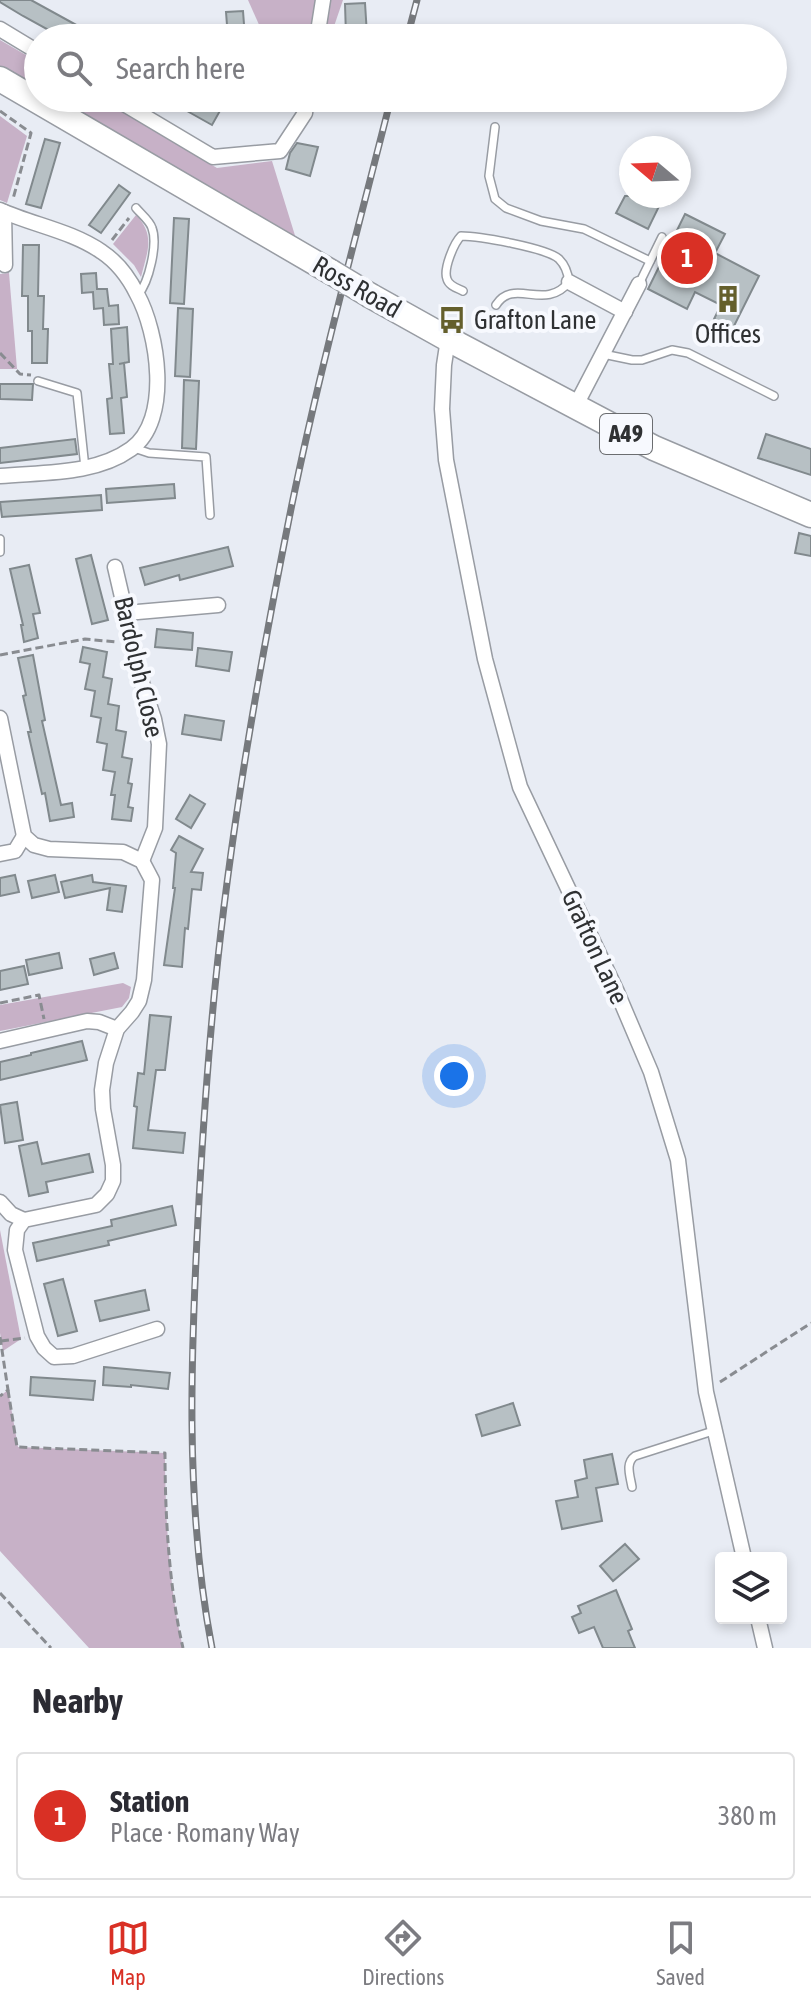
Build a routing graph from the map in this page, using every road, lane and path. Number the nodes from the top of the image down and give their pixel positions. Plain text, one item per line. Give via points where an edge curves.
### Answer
1 (323, 0) edge
2 (319, 24) edge
3 (0, 29) edge
4 (24, 44) edge
5 (0, 79) edge
6 (24, 93) edge
7 (0, 111) edge
8 (57, 112) edge
9 (137, 112) edge
10 (305, 112) edge
11 (495, 127) dead end
12 (136, 208) joint
13 (2, 211) edge
14 (662, 237) dead end
15 (103, 252) junction
16 (650, 261) junction
17 (5, 265) dead end
18 (569, 282) junction
19 (639, 284) joint
20 (463, 291) dead end
21 (138, 295) junction
22 (496, 305) dead end
23 (625, 312) junction
24 (448, 339) junction
25 (0, 353) edge
26 (603, 354) junction
27 (38, 381) joint
28 (774, 396) dead end
29 (575, 407) junction
30 (134, 448) junction
31 (85, 468) junction
32 (0, 476) edge
33 (210, 515) dead end
34 (811, 515) edge
35 (0, 539) edge
36 (0, 552) edge
37 (115, 567) dead end
38 (218, 605) dead end
39 (126, 613) junction
40 (133, 644) junction
41 (0, 655) edge
42 (0, 718) edge
43 (24, 836) junction
44 (0, 854) edge
45 (142, 861) junction
46 (0, 1003) edge
47 (117, 1029) junction
48 (46, 1030) junction
49 (0, 1041) edge
50 (0, 1202) edge
51 (24, 1220) junction
52 (811, 1323) edge
53 (157, 1329) dead end
54 (37, 1336) junction
55 (0, 1339) edge
56 (8, 1390) junction
57 (706, 1392) junction
58 (0, 1396) edge
59 (713, 1431) junction
60 (632, 1487) dead end
61 (743, 1552) edge
62 (0, 1593) edge
63 (759, 1624) edge
64 (51, 1648) edge
65 (183, 1648) edge
66 (765, 1648) edge

1 - 2 street
3 - 4 street
5 - 6 highway, Ross Road / A49, bridge
7 - 13 path via 31,133 11,205
8 - 24 highway, Ross Road / A49, bridge
9 - 10 street via 213,157 280,151
11 - 16 lane via 489,176 495,199 541,221 584,229
12 - 15 path
12 - 21 lane via 152,226 154,239 147,280
13 - 15 street
13 - 17 street
14 - 16 lane
15 - 21 street
16 - 19 lane
18 - 20 lane via 562,263 551,254 461,236 453,244 446,274 452,286
18 - 22 lane via 559,291 536,296 509,293
18 - 23 street
19 - 23 street
21 - 30 street via 155,354 158,391 153,419
23 - 26 street
24 - 29 highway, Ross Road / A49
24 - 57 street, Grafton Lane via 442,409 446,460 485,659 520,787 651,1072 678,1160
25 - 27 path via 20,374 37,376
26 - 28 lane via 642,360 672,350 688,353
26 - 29 street
27 - 31 lane via 77,393
29 - 34 highway, Ross Road / A49 via 654,448
30 - 31 street
30 - 33 lane via 206,457
31 - 32 street
35 - 36 lane
37 - 39 street, Bardolph Close
38 - 39 street
39 - 40 street, Bardolph Close
40 - 41 path via 85,639
40 - 45 street, Bardolph Close via 159,744 155,828
42 - 43 street
43 - 44 street via 15,851
43 - 45 street via 49,849 123,852
45 - 47 street via 152,880 144,980 139,1001
46 - 48 path via 39,995
47 - 48 street via 87,1021
47 - 51 street via 102,1090 113,1165 107,1194 96,1205
48 - 49 street
50 - 51 street
51 - 54 street via 15,1250
52 - 57 path
53 - 54 street via 73,1356 54,1357
54 - 55 path
55 - 56 path
56 - 58 path
56 - 65 path via 17,1447 165,1453 165,1505
57 - 59 street, Grafton Lane
59 - 60 lane via 630,1459
59 - 61 street, Grafton Lane
62 - 64 path
63 - 66 street

